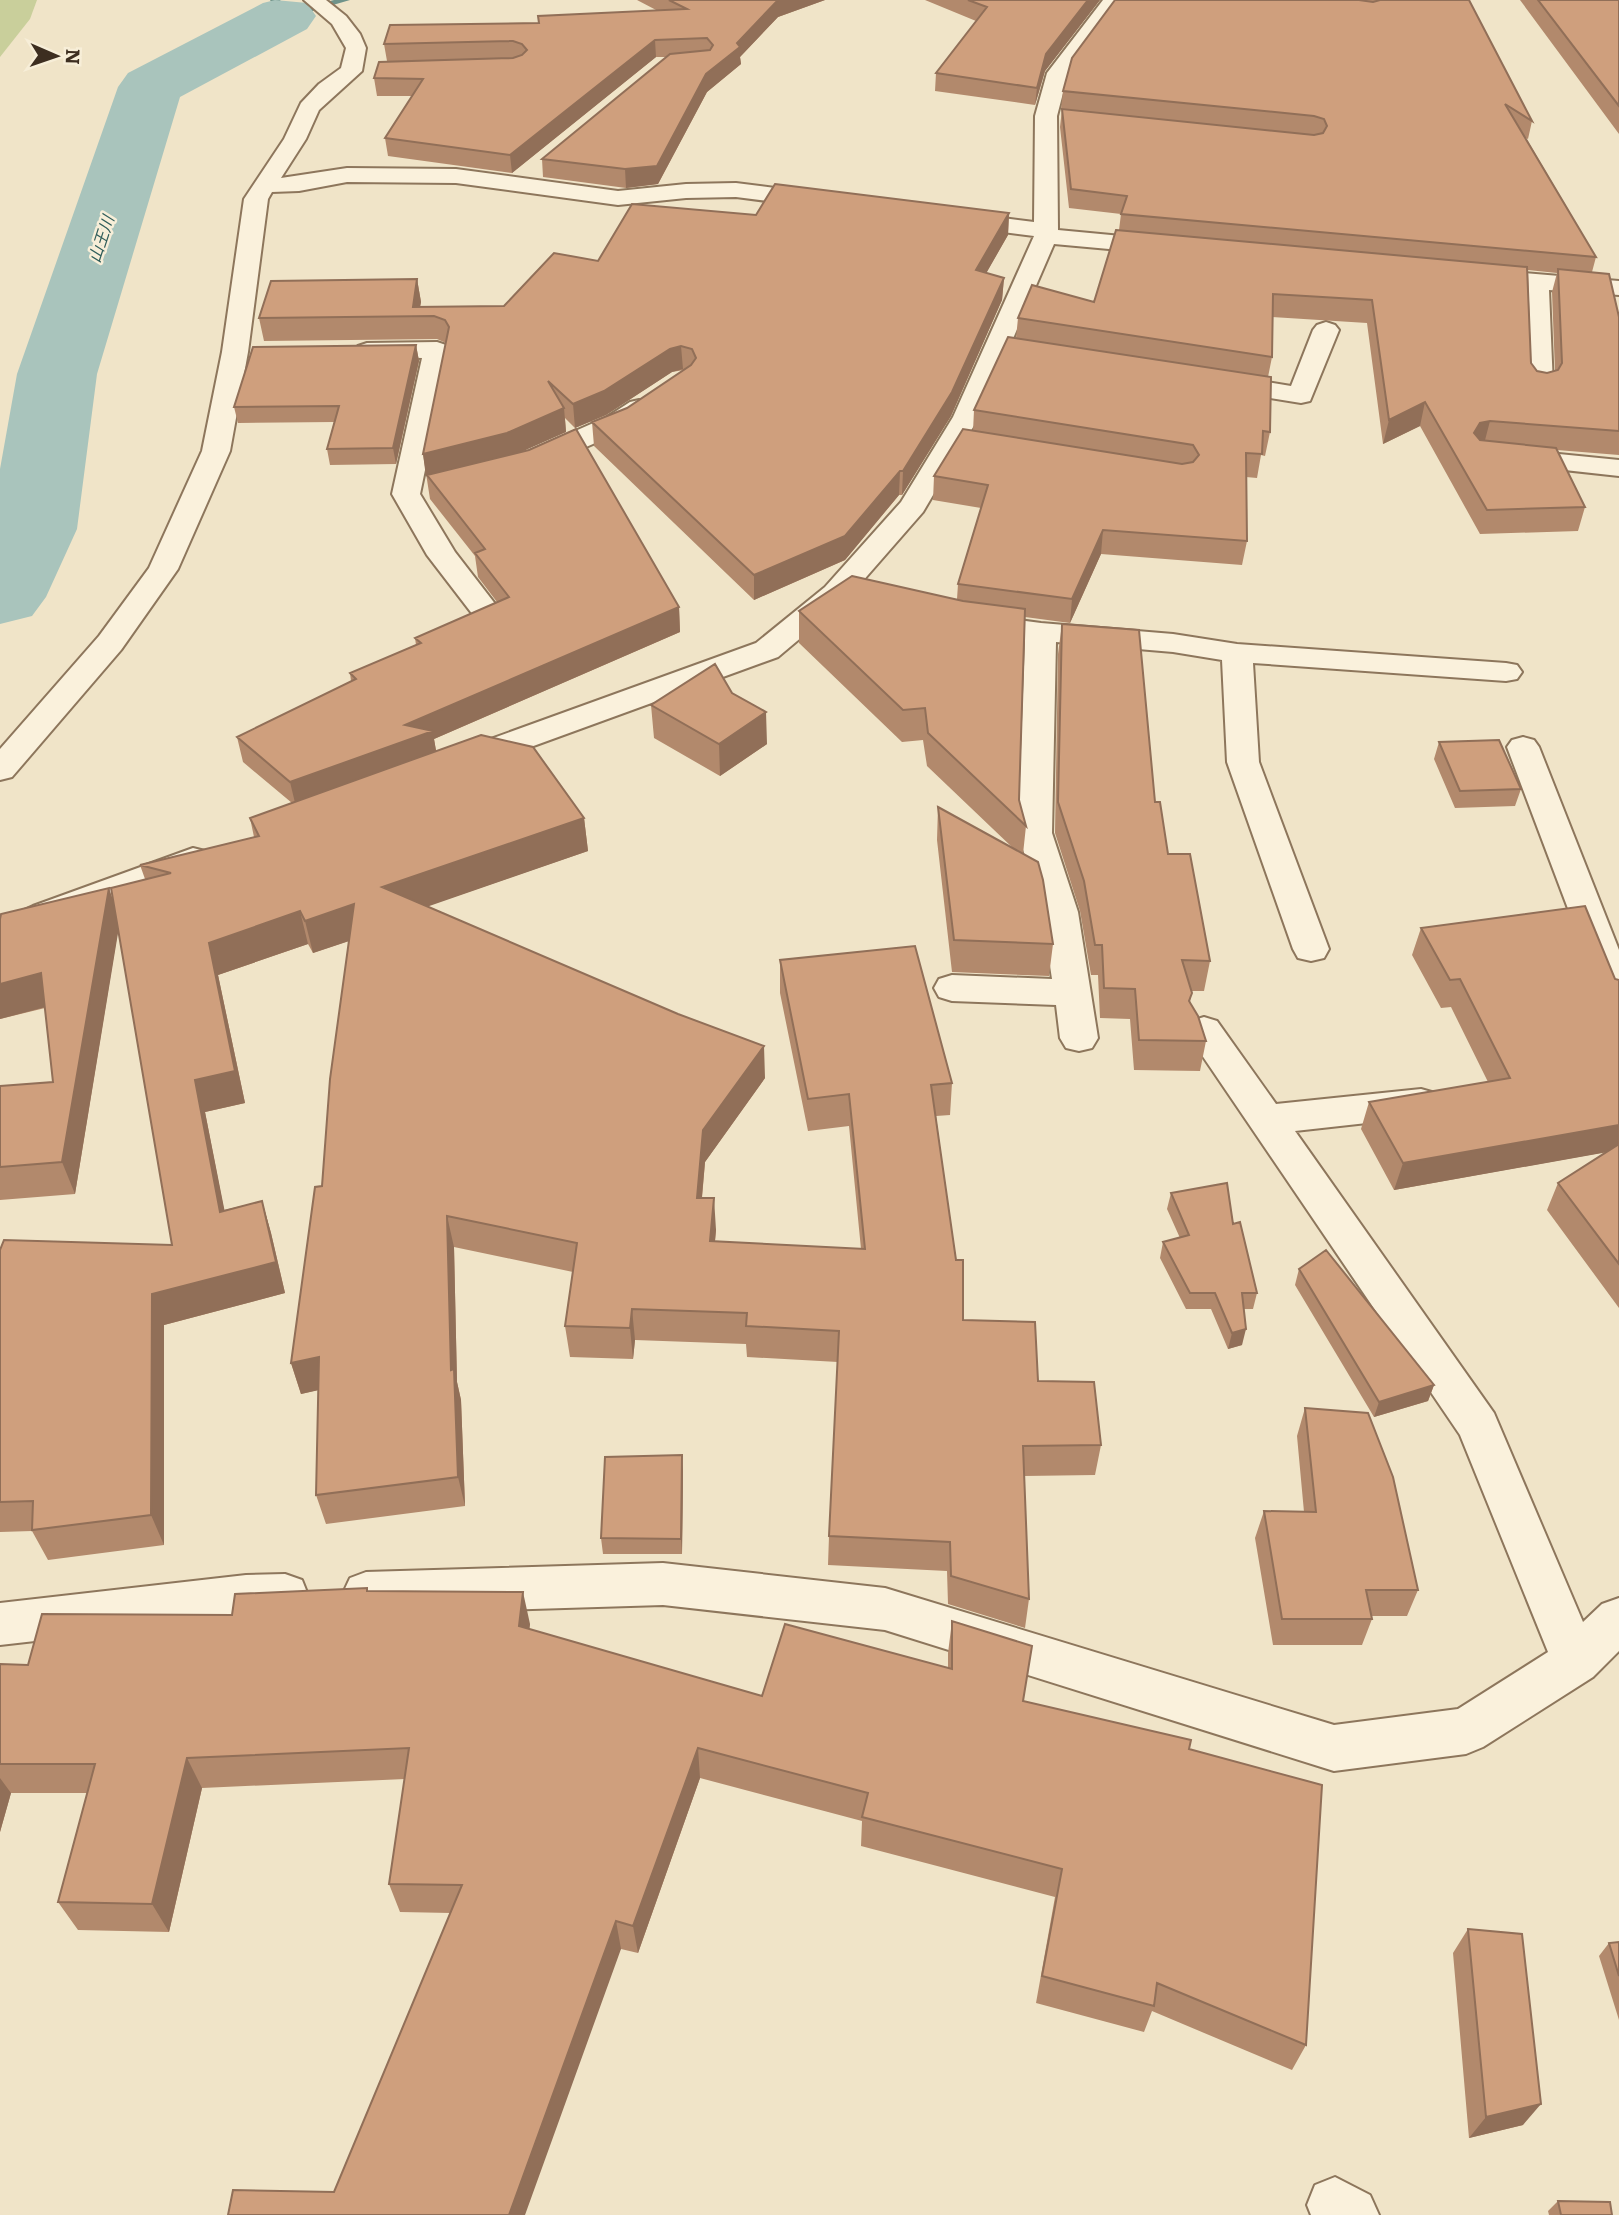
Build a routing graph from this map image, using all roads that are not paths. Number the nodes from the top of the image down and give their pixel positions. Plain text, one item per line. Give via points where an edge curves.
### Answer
1 (314, 0) edge
2 (1113, 0) edge
3 (539, 165) dead end
4 (518, 183) junction
5 (266, 185) junction
6 (843, 204) edge
7 (937, 216) edge
8 (1046, 233) junction
9 (1181, 248) edge
10 (1451, 274) edge
11 (1536, 282) junction
12 (1619, 288) edge
13 (1326, 330) dead end
14 (343, 351) edge
15 (1195, 378) edge
16 (1540, 386) edge
17 (660, 395) edge
18 (1484, 455) edge
19 (1619, 468) edge
20 (508, 469) edge
21 (836, 593) junction
22 (873, 601) edge
23 (491, 618) edge
24 (948, 618) edge
25 (1041, 632) junction
26 (1237, 653) junction
27 (1506, 672) dead end
28 (1523, 747) dead end
29 (0, 770) edge
30 (436, 770) edge
31 (214, 851) edge
32 (0, 935) edge
33 (1311, 949) dead end
34 (952, 988) dead end
35 (1072, 993) junction
36 (1619, 996) edge
37 (1204, 1030) edge
38 (1079, 1038) dead end
39 (1429, 1102) edge
40 (1266, 1119) junction
41 (1619, 1619) edge
42 (0, 1624) edge
43 (1576, 1661) junction

1 - 5 street via 350,34 364,71 327,89 309,108
2 - 8 street via 1058,73 1060,118
3 - 4 street
4 - 5 street via 347,175
4 - 6 street via 618,198 736,190
5 - 29 street via 256,199 248,352 216,451 163,569 110,643
7 - 8 street
8 - 9 street
8 - 21 street via 1010,350 966,416 965,443
10 - 11 street
11 - 12 street
11 - 16 street
13 - 15 street via 1301,395
14 - 23 street via 437,350 418,491 442,555
17 - 20 street via 617,423
18 - 19 street
21 - 22 street
21 - 30 street via 767,650
24 - 25 street
25 - 26 street
25 - 35 street via 1035,833 1060,912
26 - 27 street
26 - 33 street via 1243,762
28 - 36 street
31 - 32 street
34 - 35 street
35 - 38 street
37 - 40 street
39 - 40 street
40 - 43 street via 1478,1426
41 - 43 street
42 - 43 street via 246,1597 663,1584 885,1609 1334,1748 1466,1731

